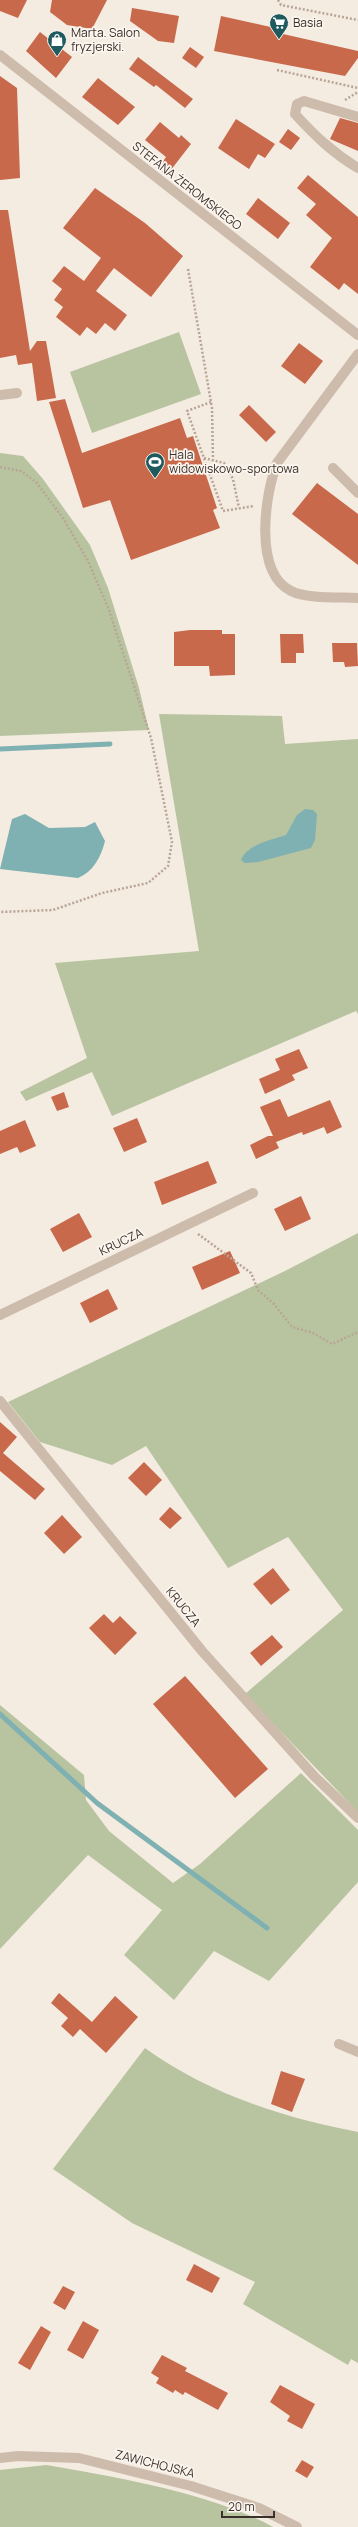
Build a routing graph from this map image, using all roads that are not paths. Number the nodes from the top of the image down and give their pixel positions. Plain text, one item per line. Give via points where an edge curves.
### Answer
1 (0, 55) edge
2 (358, 117) edge
3 (358, 168) edge
4 (358, 335) edge
5 (358, 354) edge
6 (17, 393) dead end
7 (0, 395) edge
8 (333, 468) dead end
9 (358, 493) edge
10 (358, 598) edge
11 (253, 1194) dead end
12 (0, 1315) edge
13 (0, 1401) edge
14 (358, 1818) edge
15 (339, 2044) dead end
16 (358, 2052) edge
17 (0, 2458) edge
18 (297, 2527) edge

1 - 4 street, STEFANA ŻEROMSKIEGO
2 - 3 street via 304,101 296,104 295,114 314,136
5 - 10 street via 277,463 270,480 266,504 266,527 272,571 276,578 291,591 299,594
6 - 7 street
8 - 9 street
11 - 12 street, KRUCZA
13 - 14 street, KRUCZA via 202,1651 316,1777
15 - 16 street
17 - 18 street, ZAWICHOJSKA via 79,2458 191,2486 259,2508

